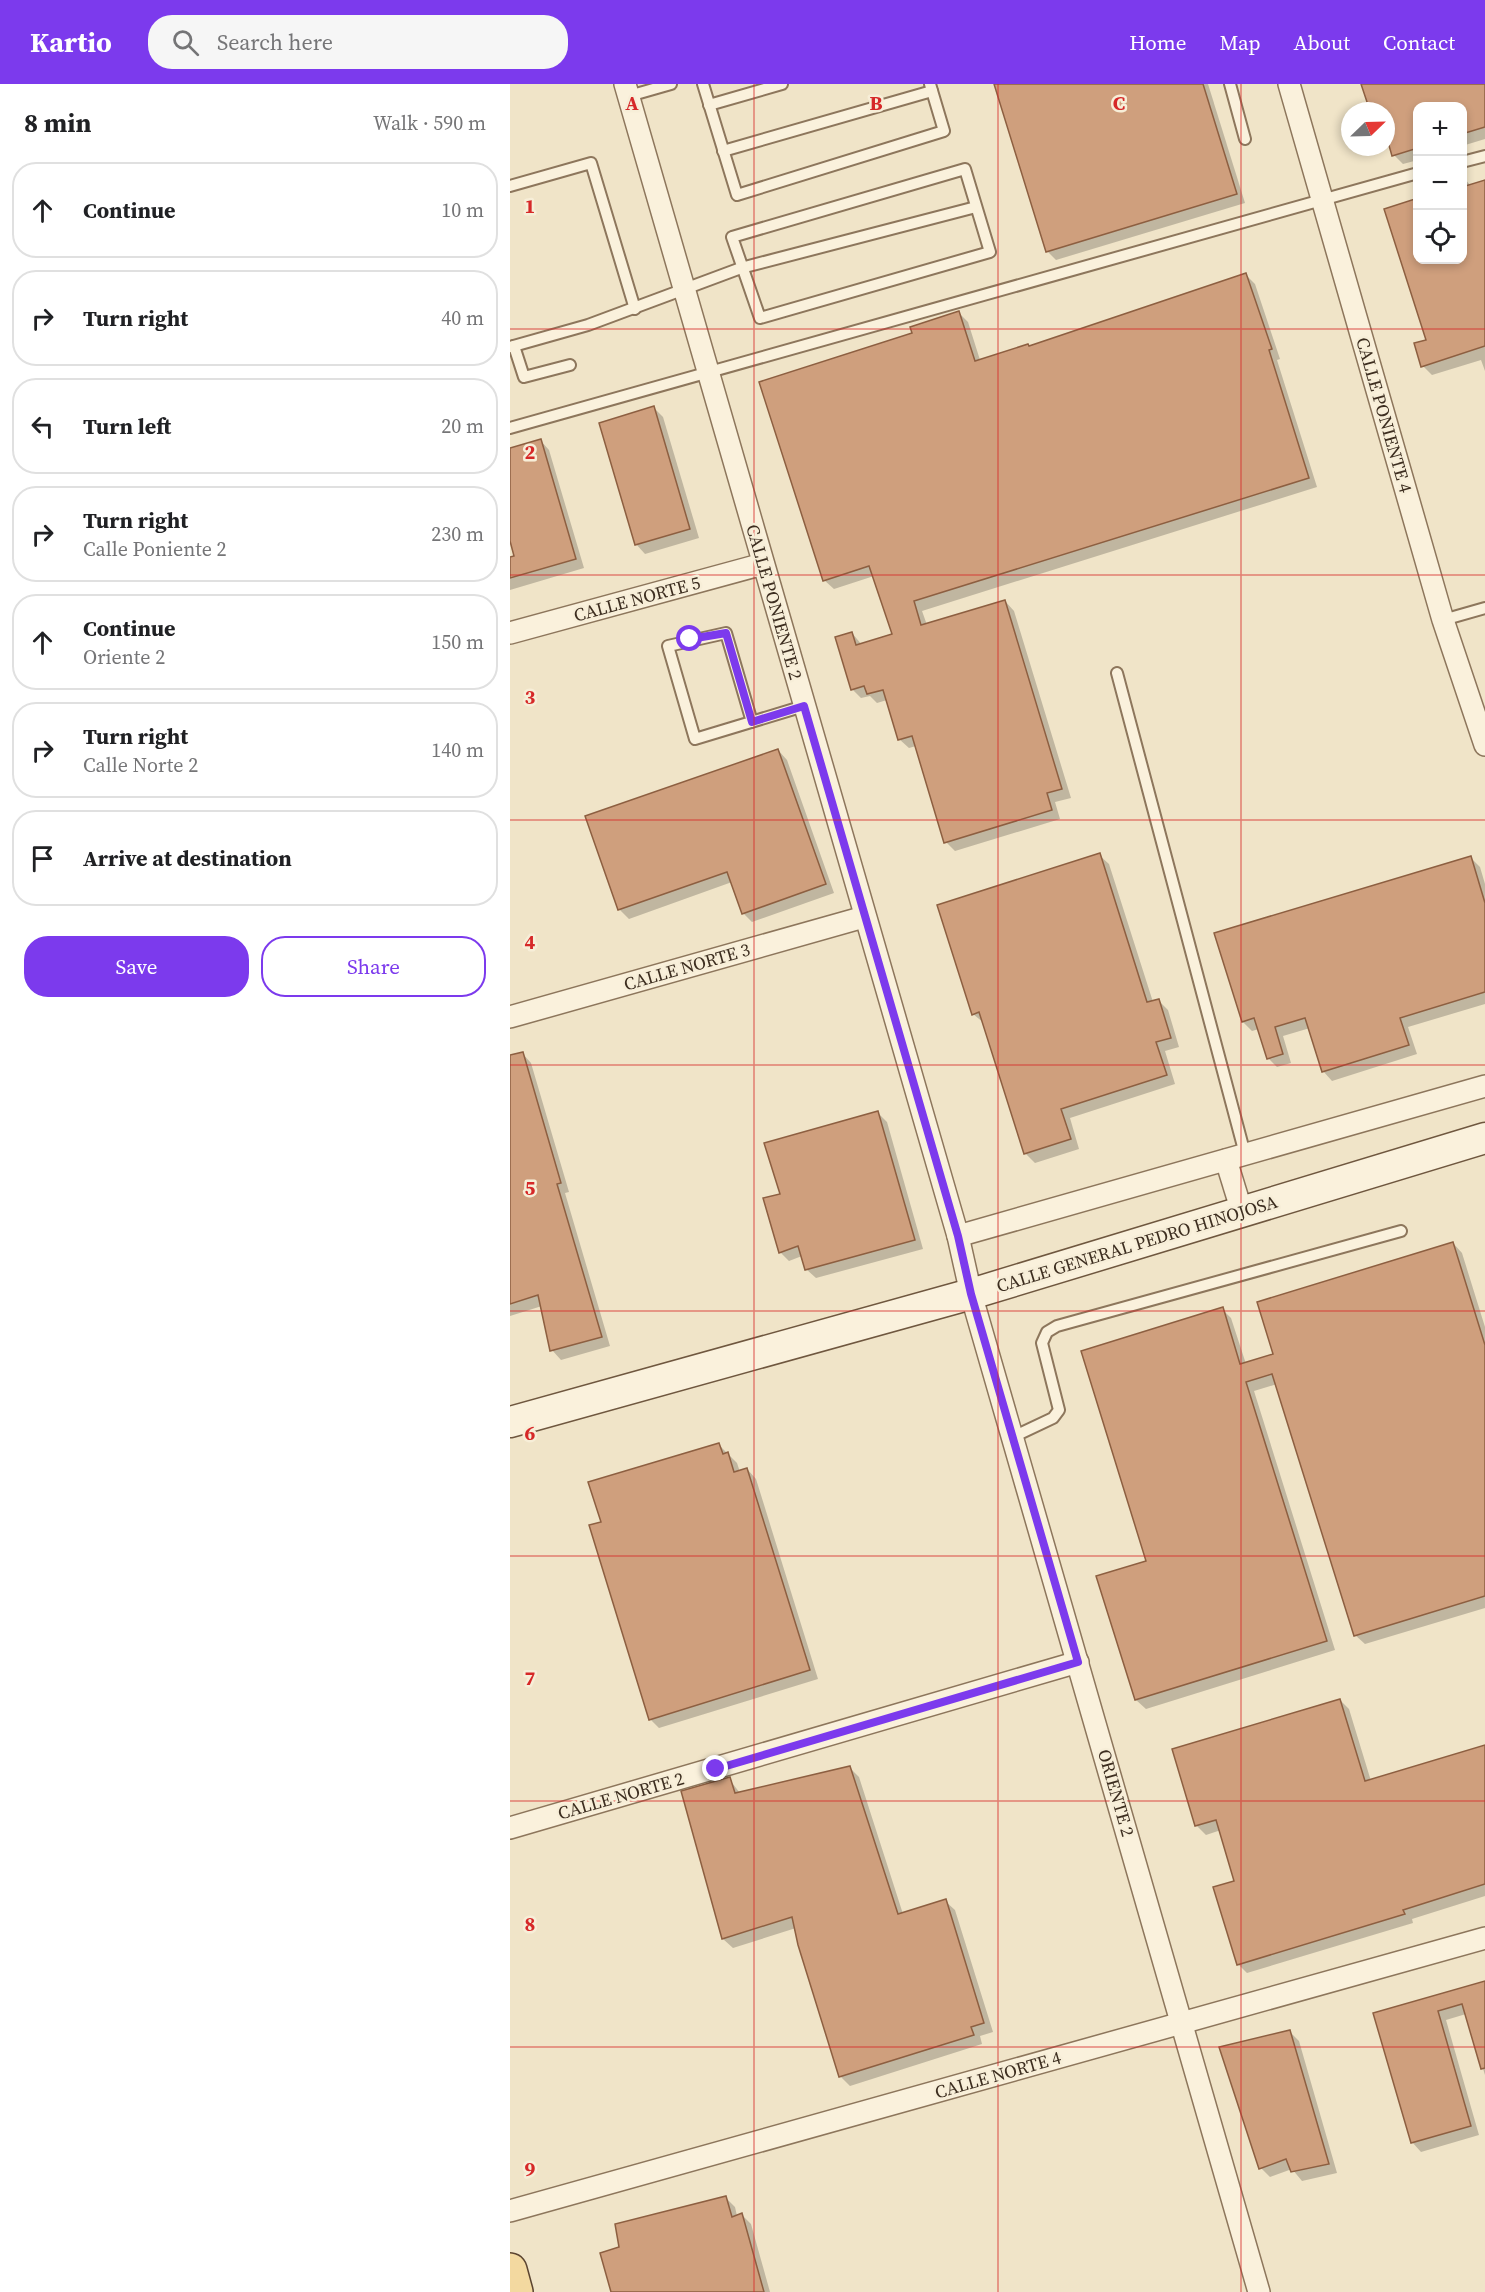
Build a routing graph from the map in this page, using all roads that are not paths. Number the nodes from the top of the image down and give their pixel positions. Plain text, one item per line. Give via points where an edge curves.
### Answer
1 (671, 84) edge
2 (703, 84) edge
3 (782, 84) edge
4 (1230, 84) edge
5 (1289, 84) edge
6 (931, 88) edge
7 (627, 90) edge
8 (709, 105) junction
9 (1245, 139) dead end
10 (723, 151) junction
11 (1485, 156) edge
12 (1467, 161) edge
13 (1413, 174) edge
14 (510, 186) edge
15 (1322, 199) junction
16 (976, 207) junction
17 (741, 268) junction
18 (687, 291) junction
19 (635, 309) junction
20 (512, 346) edge
21 (570, 365) dead end
22 (707, 371) junction
23 (510, 428) edge
24 (763, 564) junction
25 (1485, 608) edge
26 (1443, 620) junction
27 (510, 633) edge
28 (1117, 673) dead end
29 (804, 706) junction
30 (752, 722) junction
31 (1485, 745) edge
32 (864, 917) junction
33 (510, 1017) edge
34 (1485, 1086) edge
35 (1485, 1138) edge
36 (1235, 1157) junction
37 (1242, 1212) junction
38 (1401, 1231) dead end
39 (958, 1236) junction
40 (971, 1294) junction
41 (510, 1422) edge
42 (1013, 1437) junction
43 (1078, 1662) junction
44 (510, 1828) edge
45 (1485, 1938) edge
46 (1182, 2023) junction
47 (510, 2211) edge
48 (510, 2270) edge
49 (516, 2292) edge
50 (1259, 2292) edge

1 - 7 lane
2 - 8 lane
3 - 8 lane
4 - 9 lane
5 - 15 street, CALLE PONIENTE 4
6 - 10 lane
6 - 10 lane via 944,131 737,195
7 - 18 street, CALLE PONIENTE 2
8 - 10 lane
11 - 12 lane
13 - 15 lane
14 - 19 lane via 591,163
15 - 22 lane
15 - 26 street, CALLE PONIENTE 4
16 - 17 lane
16 - 17 lane via 965,169 732,237
16 - 17 lane via 990,252 760,318
17 - 18 lane
18 - 19 lane
18 - 22 street, CALLE PONIENTE 2
19 - 20 lane
20 - 21 lane via 524,377
22 - 23 lane
22 - 24 street, CALLE PONIENTE 2
24 - 27 street, CALLE NORTE 5
24 - 29 street, CALLE PONIENTE 2
25 - 26 lane
26 - 31 street, CALLE PONIENTE 4
28 - 36 lane
29 - 30 lane
29 - 32 street, CALLE PONIENTE 2
30 - 30 lane via 696,739 668,646 726,633
32 - 33 street, CALLE NORTE 3
32 - 39 street, CALLE PONIENTE 2
34 - 36 street
35 - 37 street, CALLE GENERAL PEDRO HINOJOSA
36 - 37 street
36 - 39 street
37 - 40 street, CALLE GENERAL PEDRO HINOJOSA
38 - 42 lane via 1057,1326 1047,1332 1042,1343 1059,1410 1053,1418
39 - 40 street, CALLE PONIENTE 2
40 - 41 street, CALLE GENERAL PEDRO HINOJOSA
40 - 42 street, ORIENTE 2
42 - 43 street, ORIENTE 2
43 - 44 street, CALLE NORTE 2
43 - 46 street, ORIENTE 2
45 - 46 street, CALLE NORTE 4
46 - 47 street, CALLE NORTE 4
46 - 50 street, ORIENTE 2
48 - 49 main road

